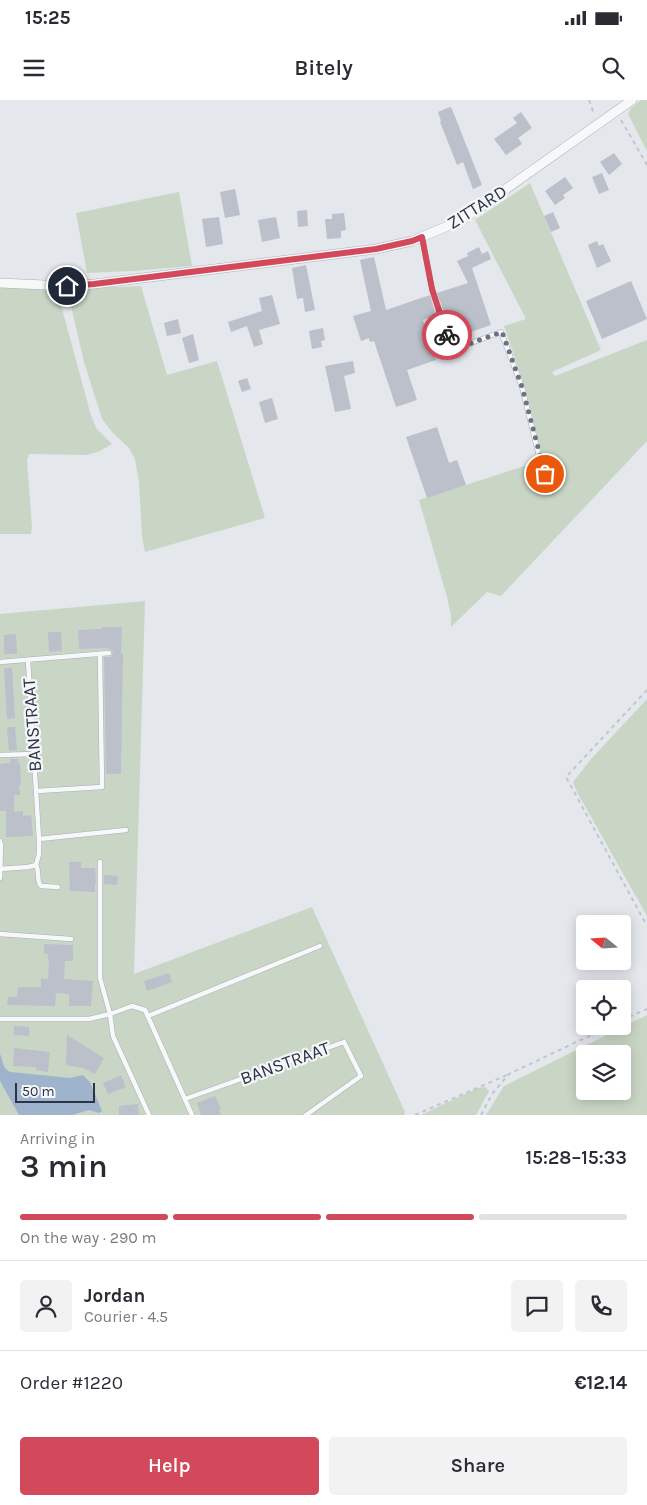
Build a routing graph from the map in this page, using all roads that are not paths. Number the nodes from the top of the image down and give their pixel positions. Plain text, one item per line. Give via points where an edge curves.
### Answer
1 (632, 100) edge
2 (422, 237) junction
3 (0, 283) edge
4 (550, 493) dead end
5 (109, 653) dead end
6 (100, 654) junction
7 (28, 660) junction
8 (0, 662) edge
9 (34, 754) junction
10 (0, 755) edge
11 (36, 791) junction
12 (126, 830) dead end
13 (39, 839) junction
14 (0, 841) edge
15 (100, 862) dead end
16 (36, 865) junction
17 (0, 869) edge
18 (0, 878) edge
19 (58, 888) dead end
20 (0, 934) edge
21 (71, 939) dead end
22 (320, 946) dead end
23 (110, 1014) junction
24 (148, 1016) junction
25 (0, 1019) edge
26 (185, 1099) junction
27 (149, 1115) edge
28 (192, 1115) edge
29 (306, 1115) edge

1 - 2 street, ZITTARD via 462,220
2 - 3 street, ZITTARD via 376,249 94,284
2 - 4 lane via 432,289 452,350 502,332 522,387
5 - 6 lane, BANSTRAAT
6 - 7 lane, BANSTRAAT
6 - 11 lane, BANSTRAAT via 102,787
7 - 8 lane, BANSTRAAT
7 - 9 lane, BANSTRAAT
9 - 10 lane
9 - 11 lane, BANSTRAAT
11 - 13 lane, BANSTRAAT
12 - 13 lane
13 - 16 lane, BANSTRAAT
14 - 17 lane
15 - 23 lane via 100,978
16 - 17 lane
16 - 19 lane via 41,886
17 - 18 lane
20 - 21 lane
22 - 24 lane
23 - 24 lane via 132,1006 145,1010
23 - 25 lane via 80,1020
23 - 27 lane via 113,1036
24 - 26 lane
26 - 28 lane
26 - 29 lane, BANSTRAAT via 344,1042 361,1076

